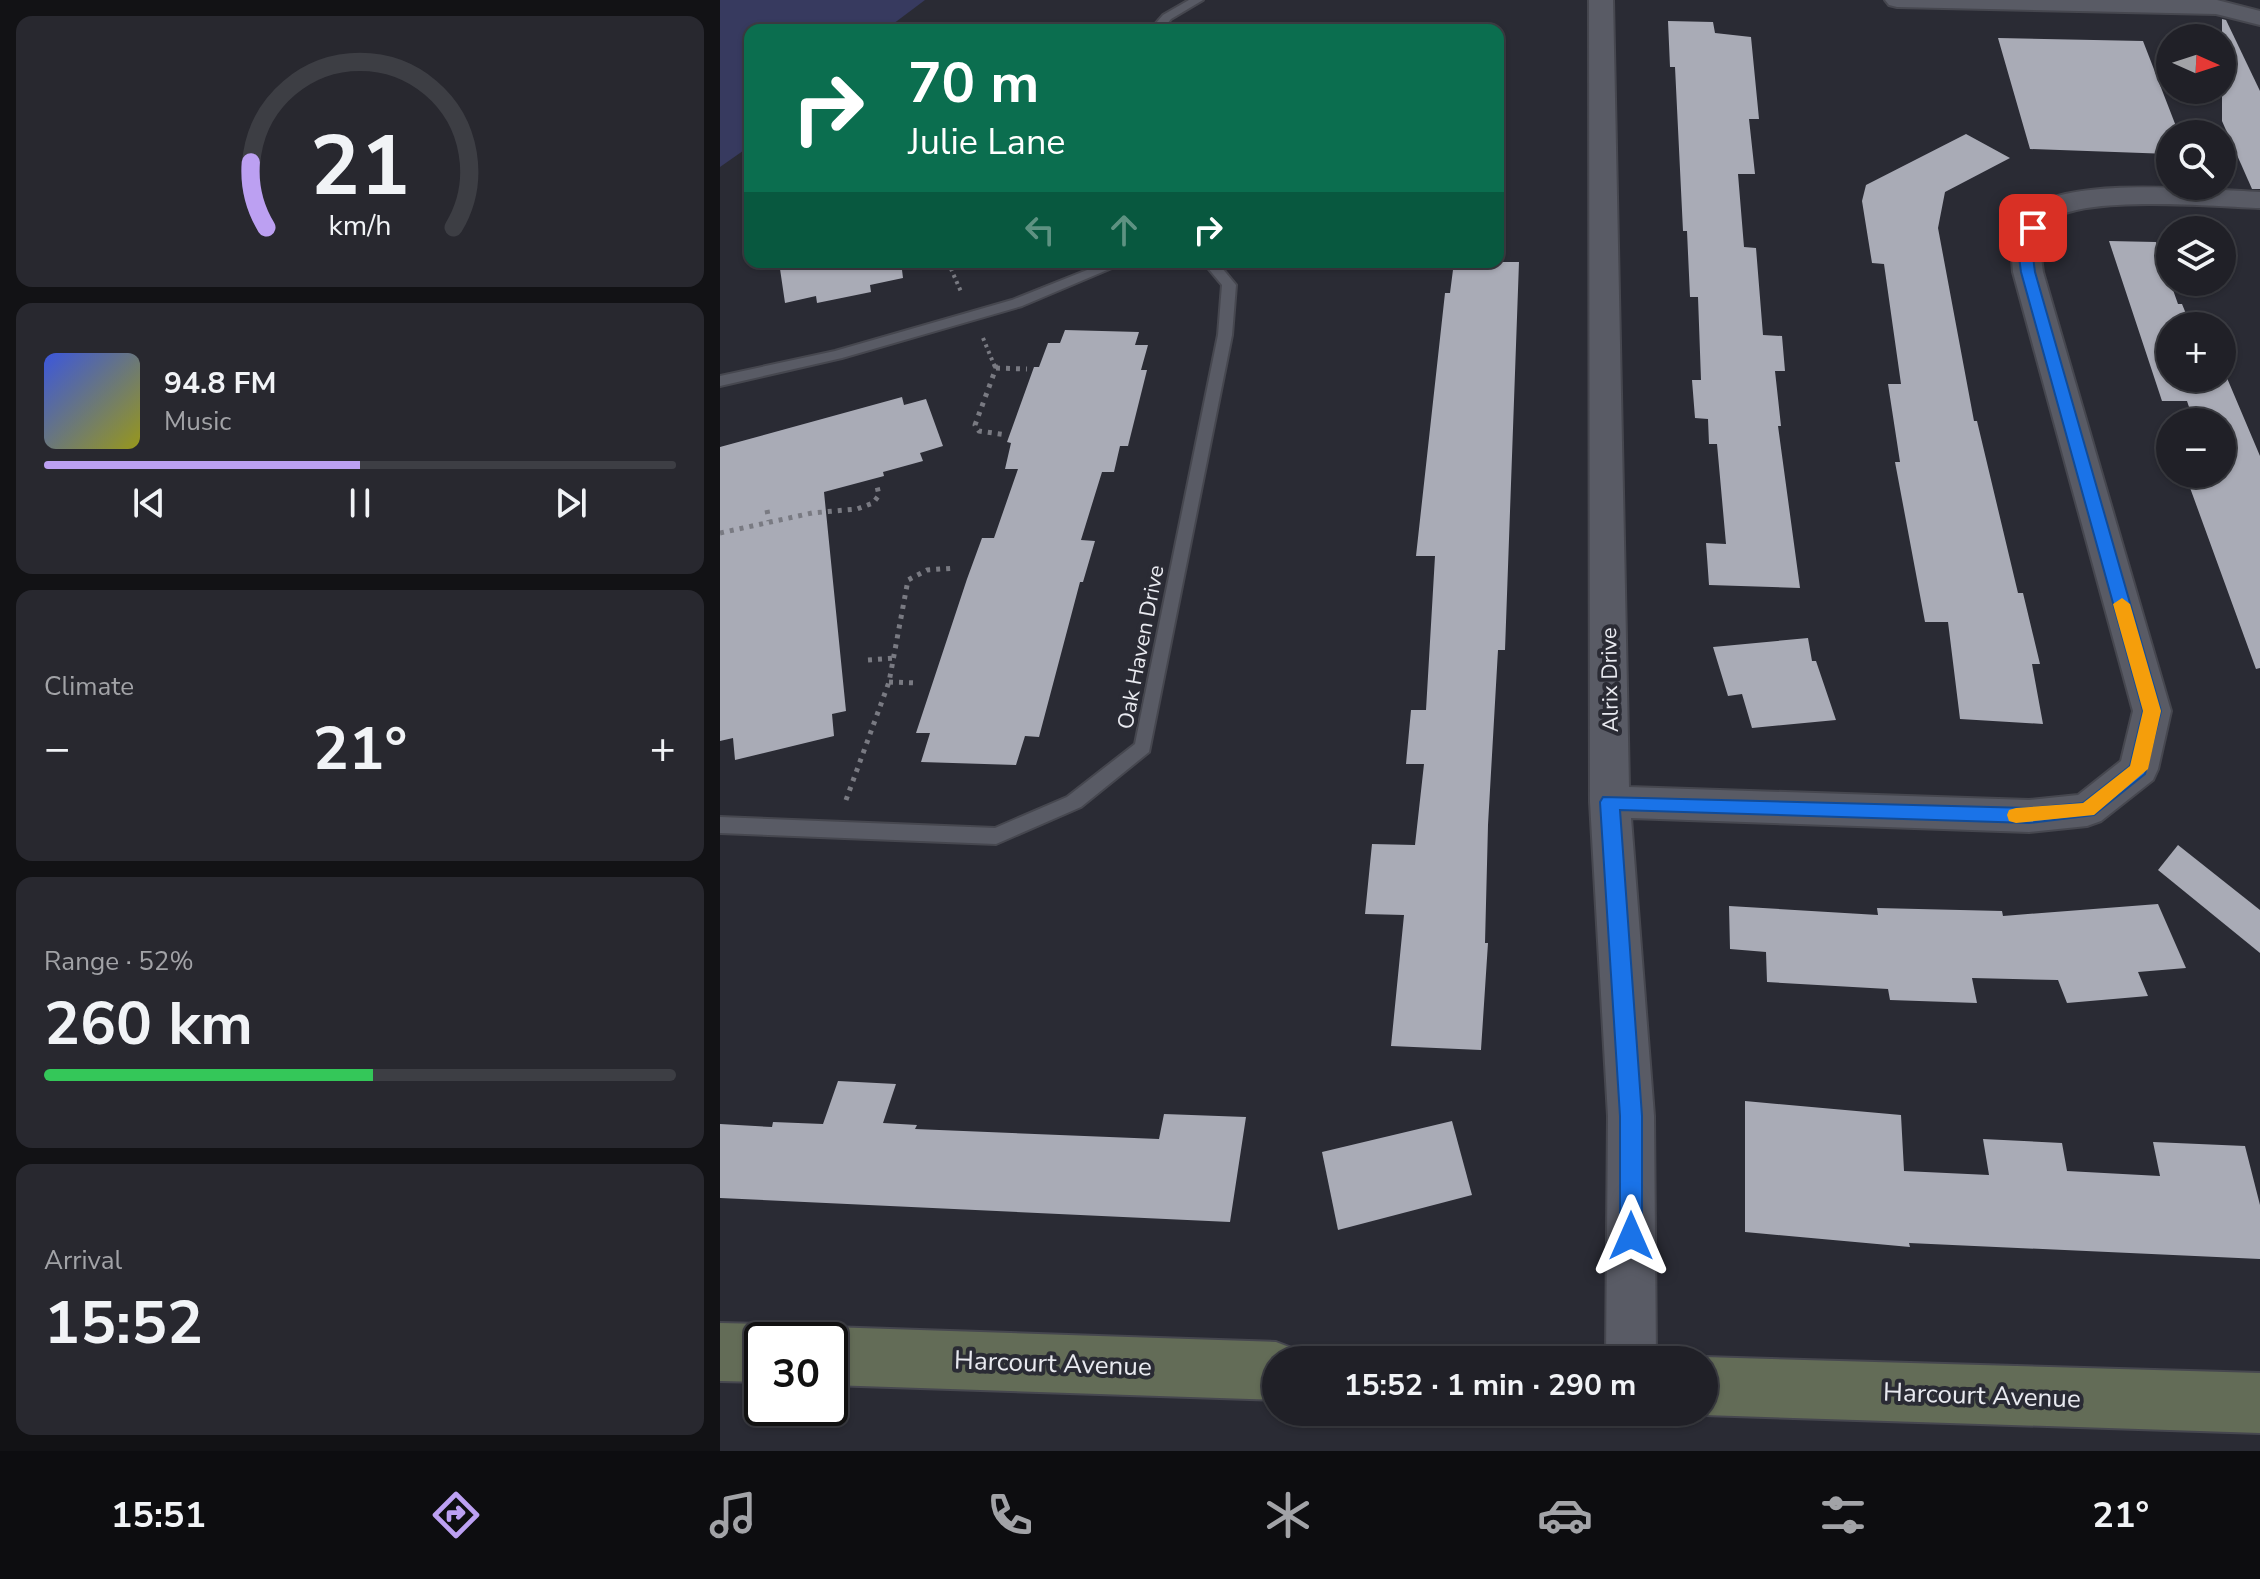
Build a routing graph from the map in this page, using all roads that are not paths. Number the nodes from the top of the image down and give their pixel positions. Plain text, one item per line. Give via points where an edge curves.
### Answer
1 (1197, 0) edge
2 (1601, 0) edge
3 (1897, 0) edge
4 (2260, 18) edge
5 (1161, 24) edge
6 (2260, 200) edge
7 (1104, 268) edge
8 (1215, 268) edge
9 (720, 381) edge
10 (1610, 802) junction
11 (720, 825) edge
12 (1631, 1346) edge
13 (720, 1352) edge
14 (744, 1353) edge
15 (848, 1357) edge
16 (1262, 1371) edge
17 (1718, 1386) edge
18 (2260, 1403) edge

1 - 5 lane
2 - 10 street, Alrix Drive
3 - 4 street via 2216,7
6 - 10 street via 2088,197 2041,213 2024,242 2028,272 2152,711 2139,769 2087,810 2029,816
7 - 9 lane via 1017,303 837,355
8 - 11 lane, Oak Haven Drive via 1229,285 1225,335 1143,747 1074,802 996,836
10 - 12 street, Alrix Drive via 1631,1116
13 - 14 street
15 - 16 street, Harcourt Avenue
17 - 18 street, Harcourt Avenue

